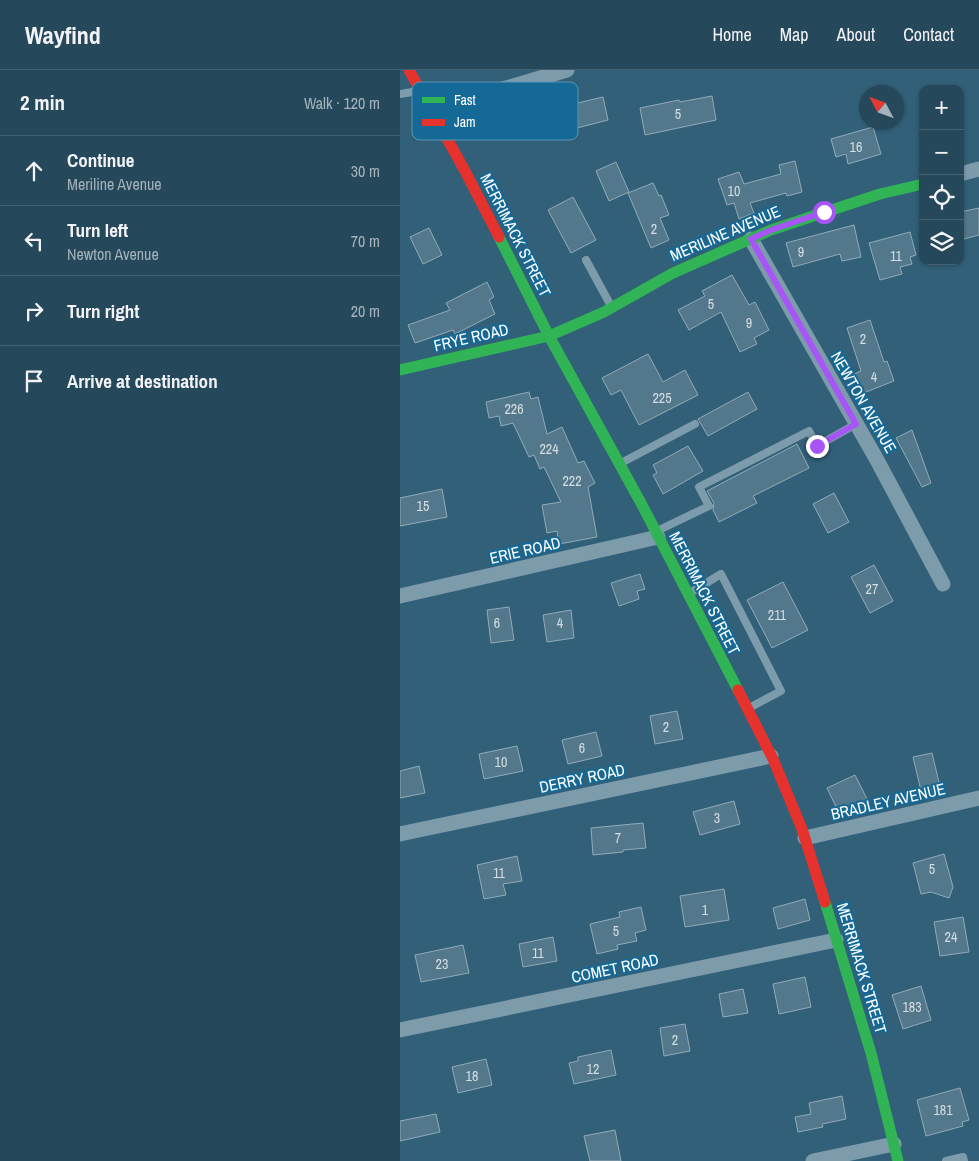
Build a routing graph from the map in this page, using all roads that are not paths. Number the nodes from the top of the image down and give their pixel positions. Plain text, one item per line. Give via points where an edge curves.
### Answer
1 (409, 70) edge
2 (567, 70) edge
3 (416, 82) edge
4 (527, 82) edge
5 (447, 140) edge
6 (979, 169) edge
7 (964, 173) edge
8 (919, 185) edge
9 (751, 239) junction
10 (586, 260) dead end
11 (612, 308) junction
12 (549, 336) junction
13 (400, 370) edge
14 (695, 424) dead end
15 (856, 424) junction
16 (620, 464) junction
17 (657, 534) junction
18 (943, 584) dead end
19 (688, 594) junction
20 (400, 596) edge
21 (747, 709) junction
22 (772, 756) junction
23 (979, 798) edge
24 (400, 834) edge
25 (805, 838) junction
26 (836, 940) junction
27 (400, 1030) edge
28 (894, 1144) junction
29 (813, 1161) edge
30 (898, 1161) edge
31 (946, 1161) edge
32 (964, 1161) edge

1 - 3 main road, MERRIMACK STREET
2 - 4 street
5 - 12 main road, MERRIMACK STREET
6 - 7 street
8 - 9 main road, MERILINE AVENUE via 880,194
9 - 11 main road, MERILINE AVENUE via 673,274
9 - 15 street, NEWTON AVENUE
10 - 11 lane
11 - 12 main road, MERILINE AVENUE
12 - 13 main road, FRYE ROAD
12 - 16 main road, MERRIMACK STREET
14 - 16 lane
15 - 17 lane via 817,446 809,431 699,487 709,506
15 - 18 street, NEWTON AVENUE
16 - 17 main road, MERRIMACK STREET
17 - 19 main road, MERRIMACK STREET
17 - 20 street, ERIE ROAD
19 - 21 main road, MERRIMACK STREET
19 - 21 lane via 721,574 781,691
21 - 22 main road, MERRIMACK STREET
22 - 24 street, DERRY ROAD
22 - 25 main road, MERRIMACK STREET
23 - 25 street, BRADLEY AVENUE
25 - 26 main road, MERRIMACK STREET
26 - 27 street, COMET ROAD
26 - 28 main road, MERRIMACK STREET via 871,1053
28 - 29 street
28 - 30 main road, MERRIMACK STREET
31 - 32 lane via 963,1157

